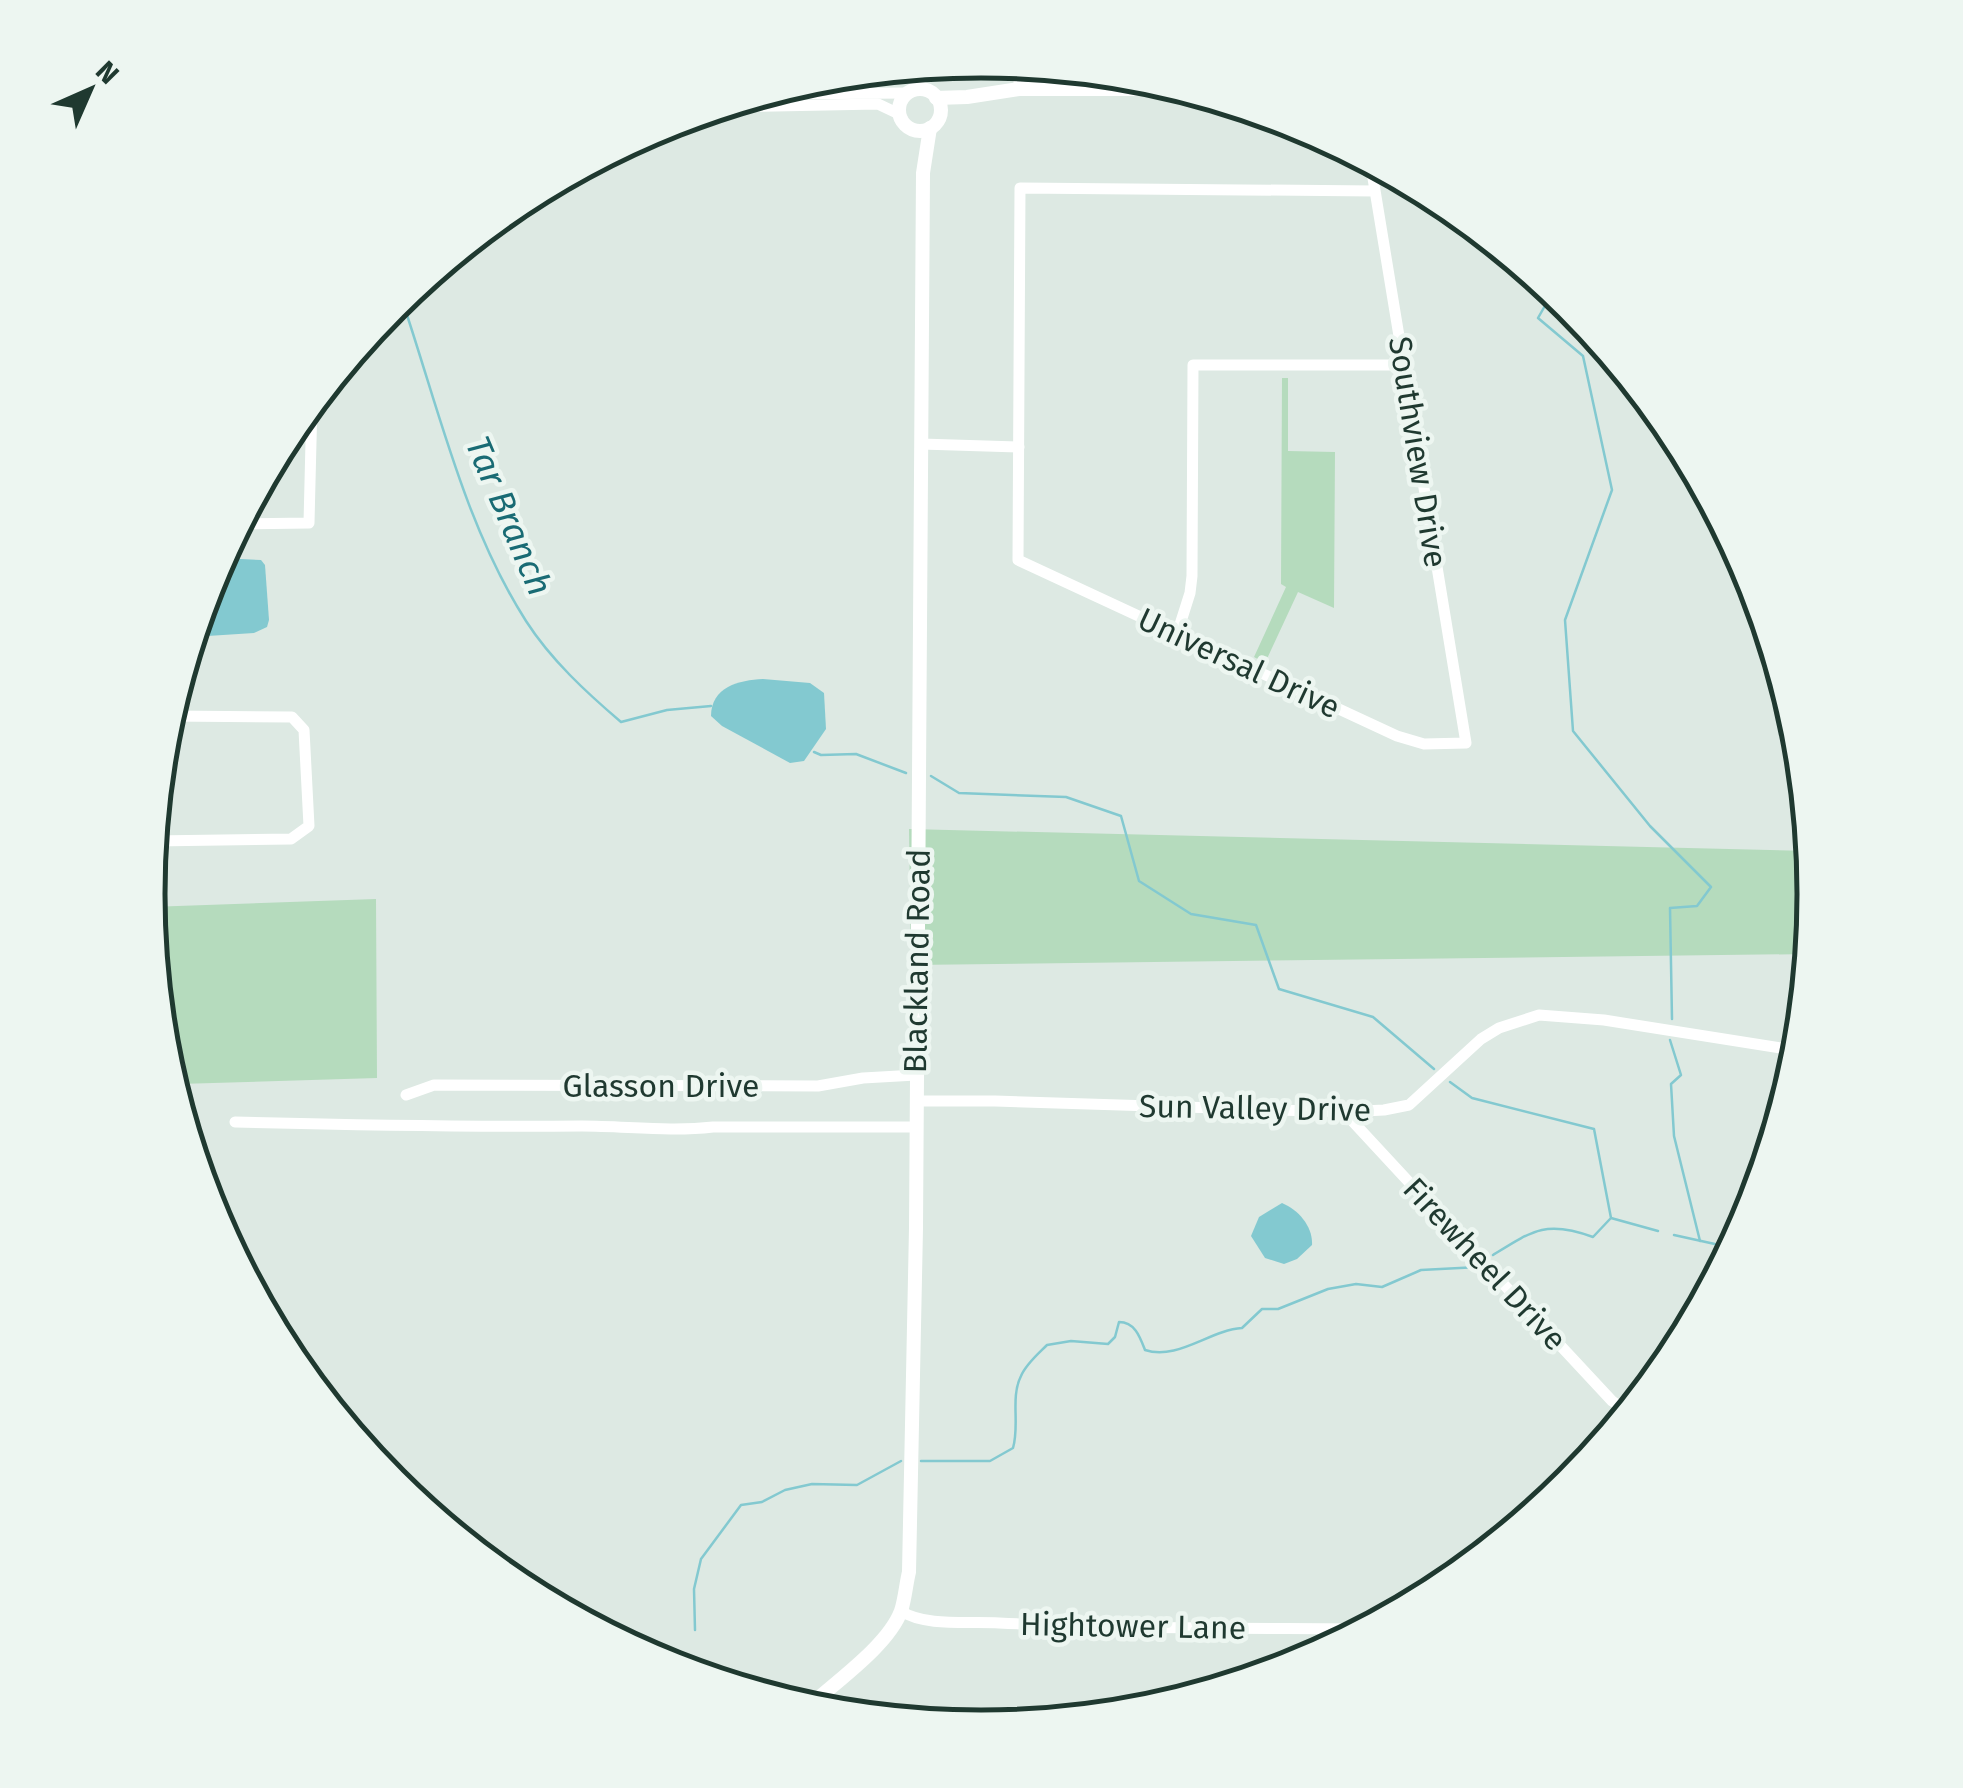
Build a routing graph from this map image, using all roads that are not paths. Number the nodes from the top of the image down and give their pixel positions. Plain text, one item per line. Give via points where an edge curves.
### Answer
1 (1019, 79) edge
2 (1019, 89) junction
3 (1117, 89) edge
4 (908, 93) junction
5 (819, 94) edge
6 (967, 97) junction
7 (936, 98) junction
8 (767, 106) edge
9 (903, 120) junction
10 (935, 123) junction
11 (923, 173) junction
12 (1372, 178) edge
13 (1374, 191) junction
14 (1404, 364) junction
15 (311, 428) edge
16 (922, 444) junction
17 (1018, 447) junction
18 (254, 524) edge
19 (1177, 634) junction
20 (185, 716) edge
21 (1466, 743) joint
22 (167, 841) edge
23 (1783, 1048) edge
24 (916, 1075) junction
25 (406, 1095) dead end
26 (916, 1102) junction
27 (1344, 1112) junction
28 (235, 1122) dead end
29 (916, 1128) junction
30 (1619, 1403) edge
31 (901, 1611) junction
32 (1337, 1629) edge
33 (821, 1695) edge

1 - 2 street
2 - 3 street
2 - 6 street
4 - 5 street
4 - 7 street via 922,90
4 - 9 street via 900,104
6 - 7 street
6 - 10 street
7 - 10 street
8 - 9 street via 878,104
9 - 10 street via 921,132
9 - 11 street, Blackland Road
10 - 11 street, Blackland Road
11 - 16 street, Blackland Road
12 - 13 street, Southview Drive
13 - 14 street, Southview Drive
13 - 17 street via 1020,188
14 - 19 street via 1194,365 1192,576
14 - 21 street, Southview Drive
15 - 18 street via 309,523
16 - 17 street
16 - 24 street, Blackland Road
17 - 19 street, Universal Drive via 1018,560
19 - 21 street, Universal Drive via 1397,736 1424,744
20 - 22 street via 292,717 304,730 309,826 292,839
23 - 27 street, Sun Valley Drive via 1539,1014 1481,1039 1409,1104
24 - 25 street, Glasson Drive via 818,1086 434,1085
24 - 26 street, Blackland Road
26 - 27 street, Sun Valley Drive
26 - 29 street, Blackland Road
27 - 30 street, Firewheel Drive
28 - 29 street via 680,1131
29 - 31 street, Blackland Road via 911,1547
31 - 32 street, Hightower Lane via 944,1620 1066,1626
31 - 33 street, Blackland Road via 880,1641

